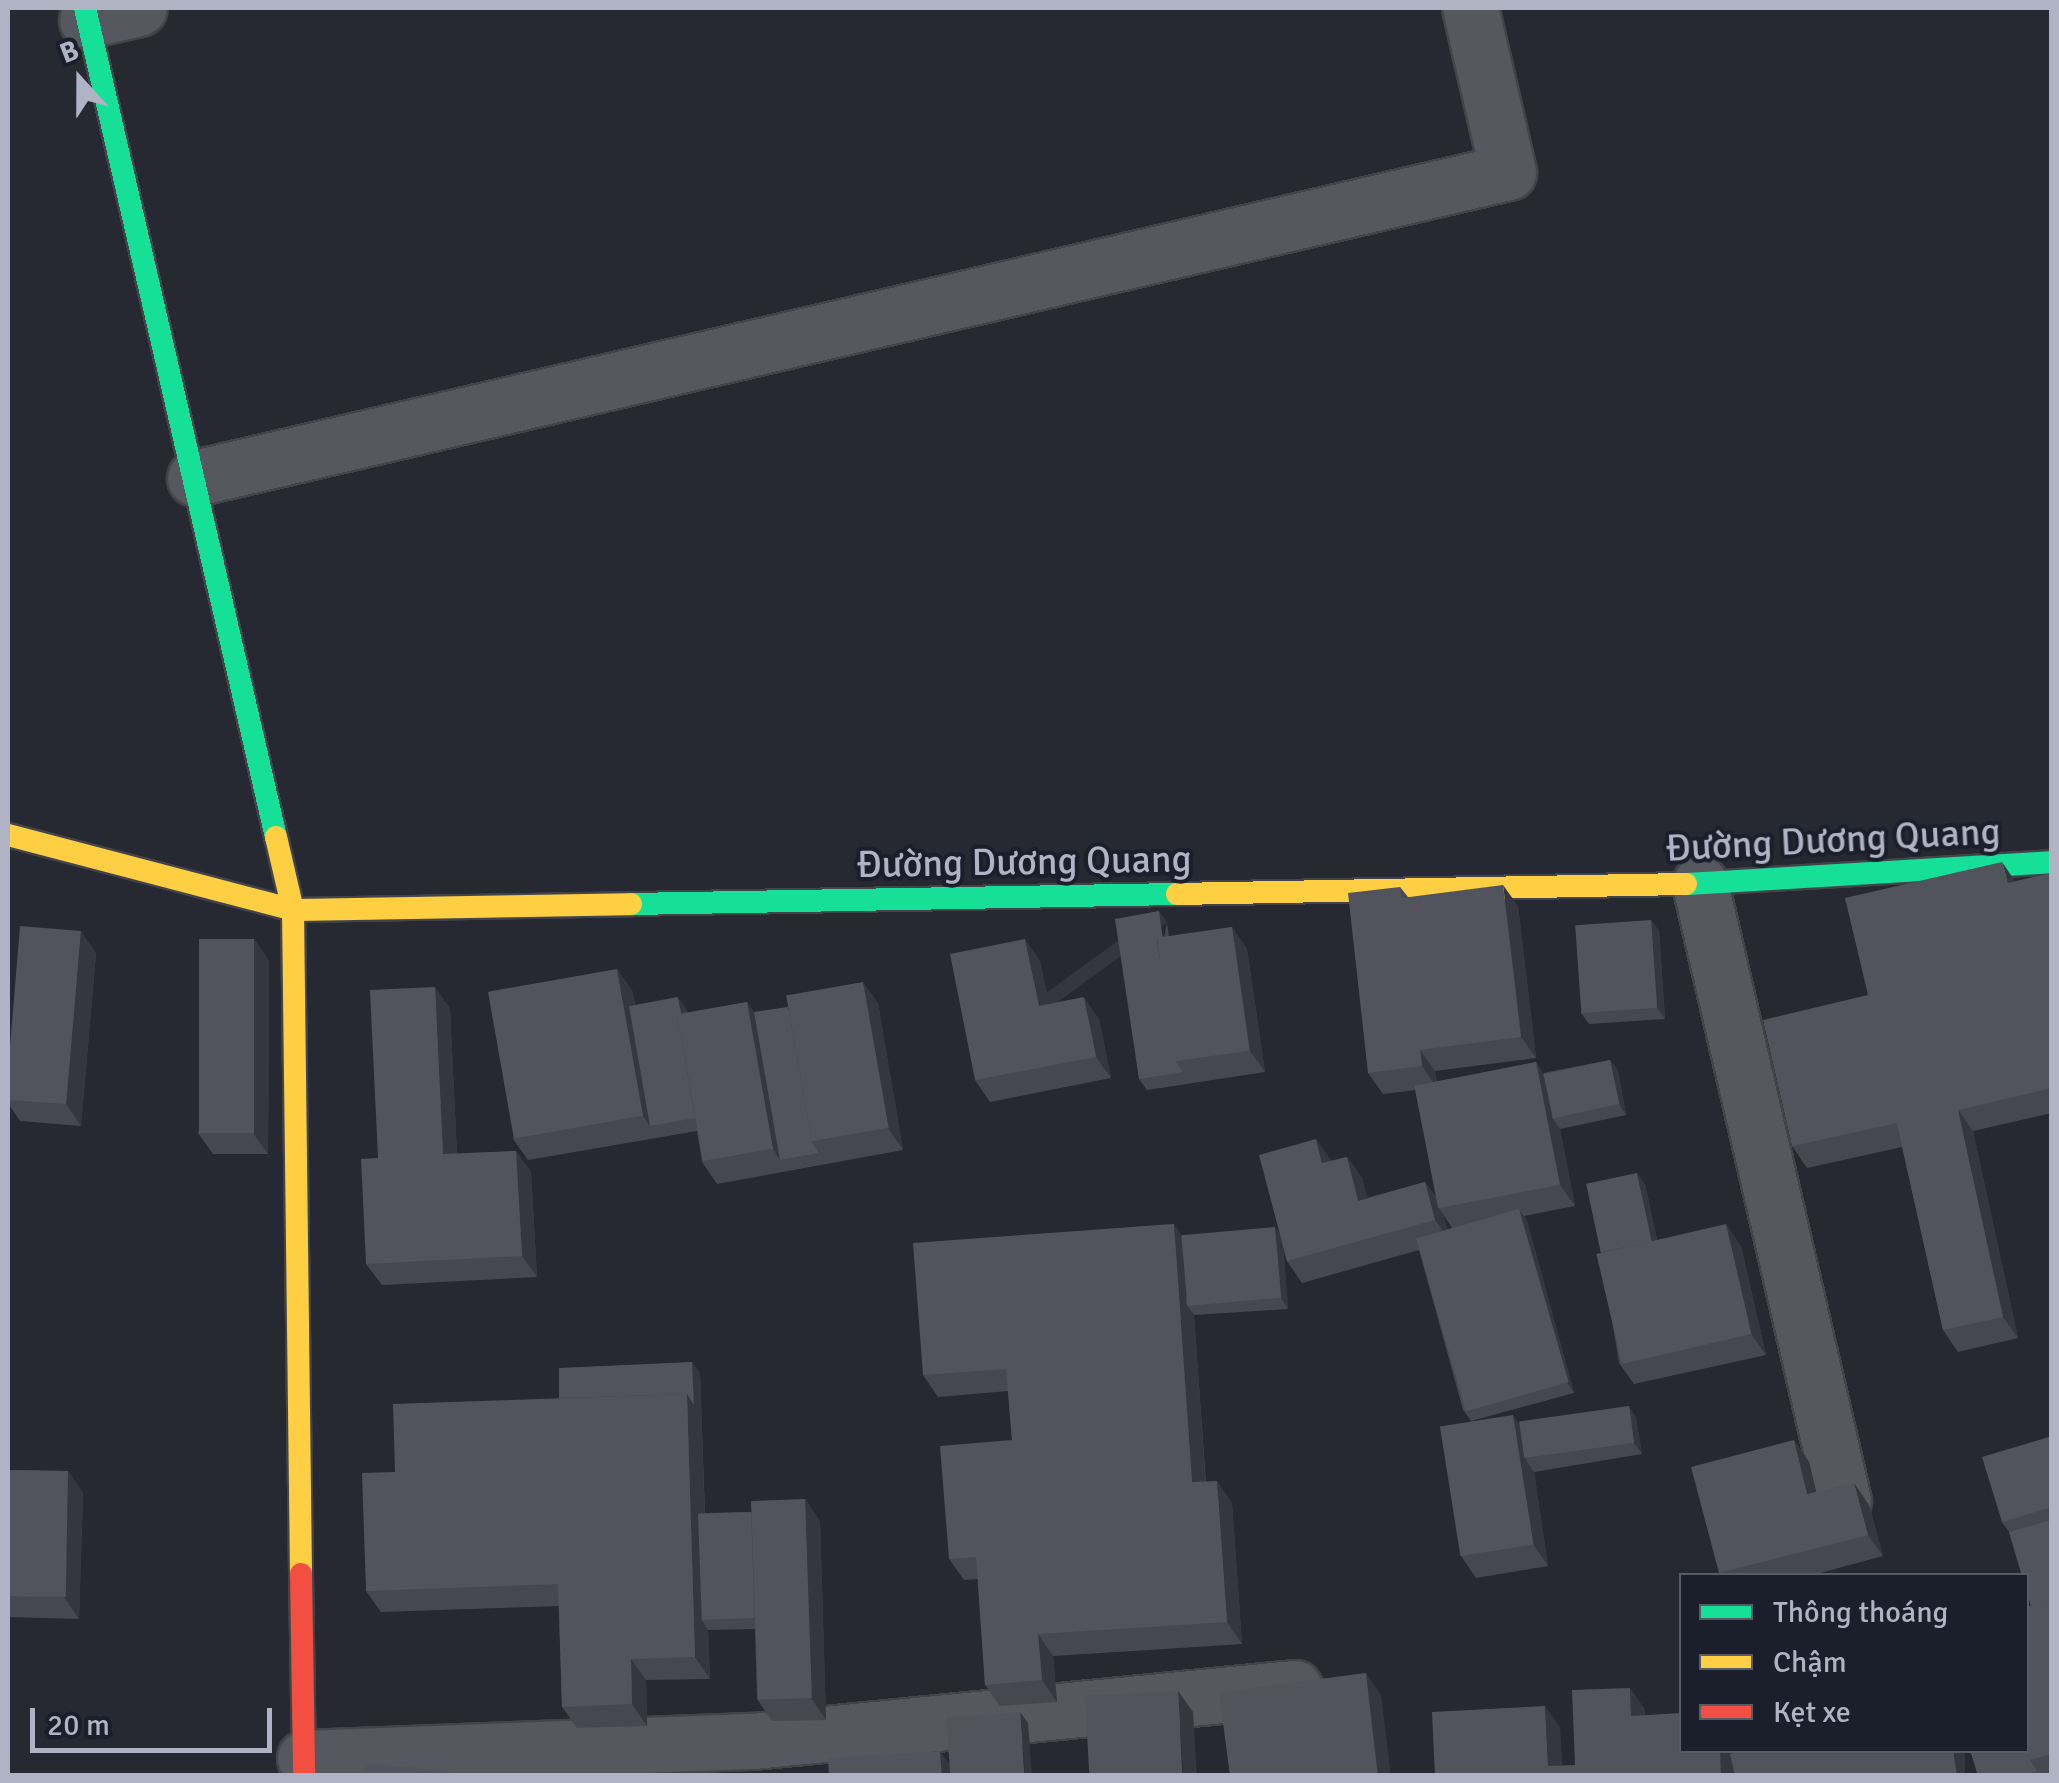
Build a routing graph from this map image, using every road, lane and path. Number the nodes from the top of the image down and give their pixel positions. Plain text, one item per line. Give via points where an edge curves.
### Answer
1 (138, 8) edge
2 (1470, 8) edge
3 (86, 14) edge
4 (195, 478) junction
5 (8, 835) edge
6 (2052, 862) edge
7 (1700, 884) junction
8 (292, 910) junction
9 (1843, 1502) edge
10 (1320, 1685) edge
11 (751, 1758) edge
12 (305, 1767) edge

1 - 3 street
2 - 4 street via 1508,172
3 - 4 street
4 - 8 street
5 - 8 street, Đường Dương Quang
6 - 7 street, Đường Dương Quang
7 - 8 street, Đường Dương Quang
7 - 9 street
8 - 12 street
10 - 11 street
11 - 12 street

